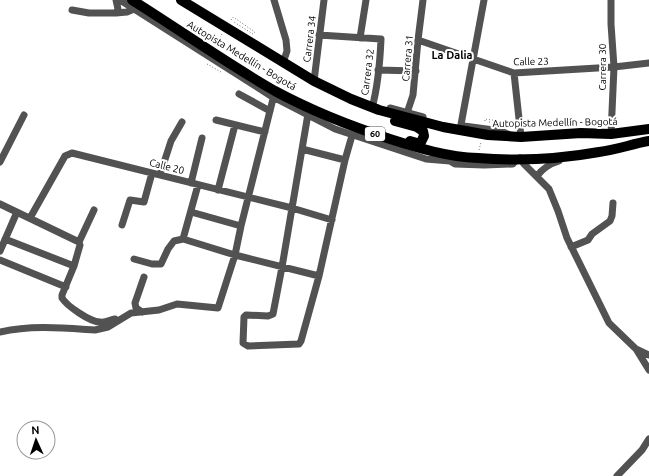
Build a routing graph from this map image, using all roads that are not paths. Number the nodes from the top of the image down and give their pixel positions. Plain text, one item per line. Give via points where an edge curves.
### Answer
1 (116, 0) edge
2 (120, 0) edge
3 (141, 0) edge
4 (181, 0) edge
5 (274, 0) edge
6 (324, 0) edge
7 (366, 0) edge
8 (423, 0) edge
9 (484, 0) edge
10 (612, 0) edge
11 (133, 5) edge
12 (72, 10) dead end
13 (116, 13) junction
14 (173, 26) junction
15 (319, 35) junction
16 (360, 38) junction
17 (418, 40) junction
18 (474, 59) junction
19 (282, 62) junction
20 (649, 63) edge
21 (614, 67) junction
22 (378, 70) junction
23 (416, 71) junction
24 (514, 73) junction
25 (314, 81) junction
26 (239, 94) dead end
27 (274, 94) junction
28 (371, 107) junction
29 (270, 111) junction
30 (308, 111) junction
31 (24, 115) dead end
32 (407, 115) junction
33 (331, 118) junction
34 (216, 120) dead end
35 (182, 122) dead end
36 (345, 123) junction
37 (235, 124) junction
38 (461, 128) junction
39 (335, 129) junction
40 (649, 129) edge
41 (265, 132) junction
42 (611, 134) junction
43 (517, 136) junction
44 (385, 137) junction
45 (202, 138) dead end
46 (351, 139) junction
47 (649, 141) edge
48 (374, 143) junction
49 (302, 149) junction
50 (600, 152) junction
51 (518, 158) junction
52 (345, 160) junction
53 (0, 162) edge
54 (152, 173) junction
55 (160, 175) junction
56 (537, 176) junction
57 (195, 184) junction
58 (218, 190) junction
59 (248, 197) junction
60 (613, 203) dead end
61 (0, 204) edge
62 (292, 208) junction
63 (94, 210) dead end
64 (17, 212) junction
65 (190, 212) junction
66 (30, 218) junction
67 (332, 220) junction
68 (122, 225) dead end
69 (241, 226) junction
70 (5, 239) junction
71 (183, 239) junction
72 (79, 242) junction
73 (571, 247) junction
74 (0, 251) edge
75 (236, 255) junction
76 (134, 259) dead end
77 (0, 260) edge
78 (74, 266) junction
79 (282, 267) junction
80 (319, 276) junction
81 (144, 277) dead end
82 (66, 287) junction
83 (142, 312) junction
84 (123, 317) junction
85 (0, 332) edge
86 (636, 349) junction
87 (649, 355) edge
88 (649, 370) edge
89 (649, 439) edge
90 (617, 476) edge

1 - 13 street
2 - 11 street
3 - 14 highway via 163,15
4 - 19 highway, Autopista Medellín - Bogotá / 60
5 - 19 street via 286,40 287,51
6 - 15 street, Carrera 34
7 - 16 street
8 - 17 street, Carrera 31
9 - 18 street
10 - 21 street, Carrera 30
11 - 13 street via 127,12
11 - 14 highway, Autopista Medellín - Bogotá / 60
11 - 27 street via 243,79
12 - 13 street
14 - 27 highway, Autopista Medellín - Bogotá / 60
15 - 16 street
15 - 25 street, Carrera 34
16 - 22 street, Carrera 32 via 381,39
17 - 18 street, Calle 23
17 - 23 street, Carrera 31
18 - 24 street, Calle 23
18 - 38 street
19 - 25 highway, Autopista Medellín - Bogotá / 60
20 - 21 street, Calle 23
21 - 24 street, Calle 23
21 - 42 street, Carrera 30
22 - 23 street
22 - 28 street, Carrera 32
23 - 32 street, Carrera 31
24 - 43 street
25 - 28 highway, Autopista Medellín - Bogotá / 60
26 - 29 street
27 - 29 street
27 - 30 highway, Autopista Medellín - Bogotá / 60
28 - 32 highway, Autopista Medellín - Bogotá / 60
28 - 36 highway via 367,110 372,113 420,129 424,133 424,139 418,143 413,142 359,124
29 - 41 street
30 - 33 highway, Autopista Medellín - Bogotá / 60
30 - 39 street
30 - 49 street
31 - 53 street
32 - 38 highway, Autopista Medellín - Bogotá / 60
33 - 36 highway, Autopista Medellín - Bogotá / 60
33 - 39 street
34 - 37 street
35 - 55 street via 171,141
36 - 44 highway, Autopista Medellín - Bogotá / 60
37 - 41 street
37 - 58 street
38 - 43 highway, Autopista Medellín - Bogotá / 60 via 488,135
39 - 46 street
39 - 48 street
40 - 42 highway, Autopista Medellín - Bogotá / 60
41 - 59 street
42 - 43 highway, Autopista Medellín - Bogotá / 60
44 - 48 street
44 - 51 highway, Autopista Medellín - Bogotá / 60 via 450,155
45 - 57 street
46 - 48 street
46 - 52 street
47 - 50 highway, Autopista Medellín - Bogotá / 60
48 - 51 street via 426,159 450,161 455,164 513,164
49 - 52 street
49 - 62 street
50 - 51 highway, Autopista Medellín - Bogotá / 60
50 - 56 street via 594,156 551,163
51 - 56 street
52 - 67 street
54 - 55 street, Calle 20
54 - 66 street, Calle 20 via 68,154
54 - 68 street via 144,202 130,200
55 - 57 street, Calle 20
56 - 73 street via 549,189
57 - 58 street, Calle 20
57 - 65 street
58 - 59 street, Calle 20
59 - 62 street, Calle 20
59 - 69 street
60 - 73 street via 610,221 588,240
61 - 64 street
62 - 67 street, Calle 20
62 - 79 street
63 - 72 street
64 - 66 street
64 - 70 street
65 - 69 street
65 - 71 street
66 - 72 street
67 - 80 street
69 - 75 street
70 - 74 street
70 - 78 street
71 - 75 street
71 - 76 street via 174,241 161,264
72 - 78 street
73 - 86 street via 609,323
75 - 79 street
75 - 83 street via 218,308 180,304
77 - 82 street
78 - 82 street
79 - 80 street
79 - 80 street via 273,314 244,317 245,345 300,343
81 - 83 street via 135,303 136,308
82 - 84 street via 62,296 64,300 87,317 99,322
83 - 84 street
84 - 85 street via 108,327 95,330 40,327
86 - 87 street
86 - 88 street
89 - 90 street

